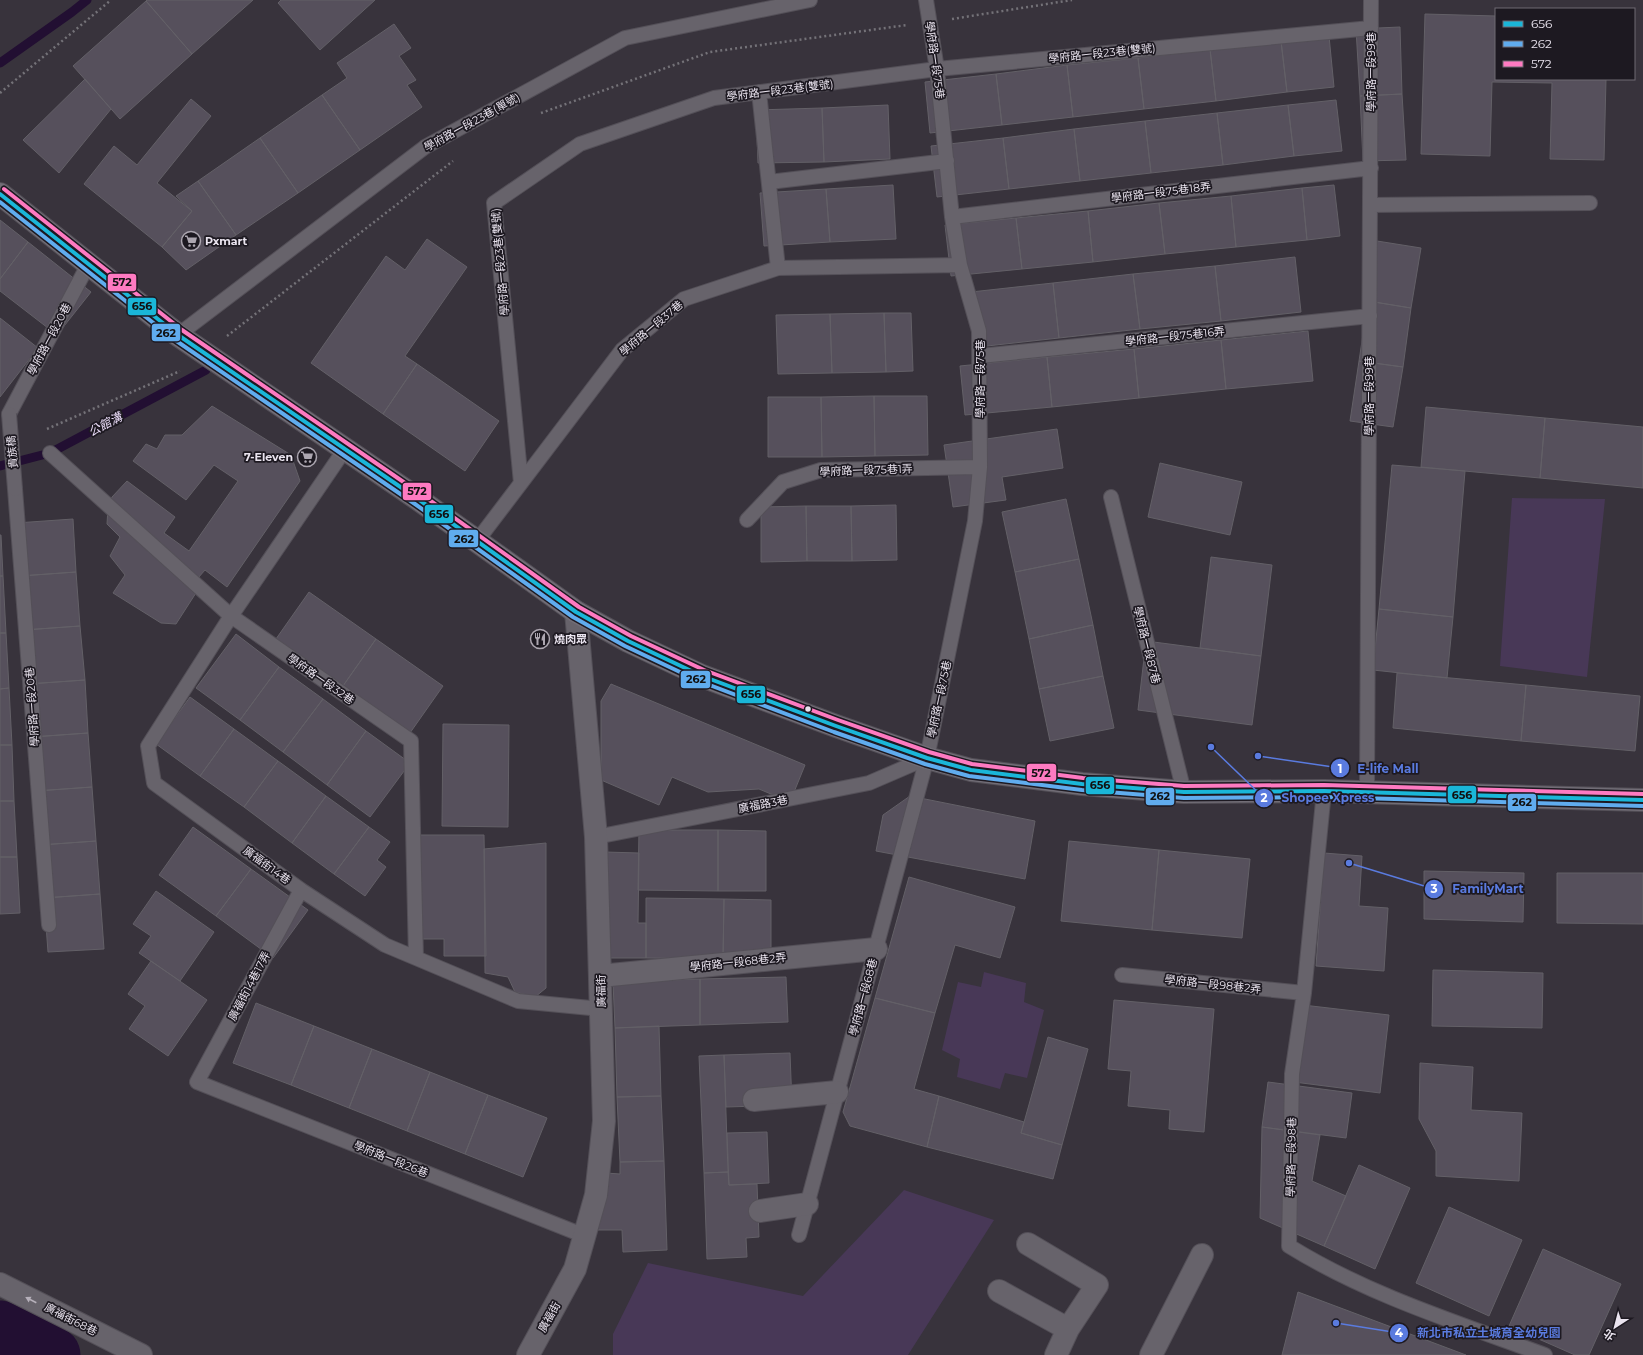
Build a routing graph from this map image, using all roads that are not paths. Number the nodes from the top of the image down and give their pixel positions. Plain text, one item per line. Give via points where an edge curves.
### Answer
1 (810, 0) edge
2 (926, 0) edge
3 (1371, 0) edge
4 (1371, 28) junction
5 (937, 70) junction
6 (759, 92) junction
7 (946, 161) junction
8 (1371, 168) junction
9 (769, 182) junction
10 (0, 194) edge
11 (1590, 203) dead end
12 (1370, 205) junction
13 (952, 217) junction
14 (89, 263) junction
15 (960, 265) junction
16 (778, 268) junction
17 (1370, 316) junction
18 (178, 335) junction
19 (980, 356) junction
20 (9, 414) joint
21 (345, 449) junction
22 (50, 453) dead end
23 (980, 467) junction
24 (521, 483) junction
25 (15, 490) joint
26 (1110, 497) dead end
27 (747, 520) dead end
28 (477, 542) junction
29 (576, 612) junction
30 (231, 616) junction
31 (927, 758) junction
32 (1324, 791) junction
33 (1184, 792) junction
34 (1367, 792) junction
35 (1643, 800) edge
36 (596, 837) junction
37 (300, 890) junction
38 (49, 926) dead end
39 (876, 949) junction
40 (416, 958) junction
41 (1122, 975) dead end
42 (600, 976) junction
43 (1304, 993) junction
44 (601, 1009) junction
45 (198, 1082) joint
46 (837, 1092) junction
47 (754, 1100) dead end
48 (807, 1204) junction
49 (760, 1211) dead end
50 (585, 1236) junction
51 (799, 1236) dead end
52 (1028, 1244) dead end
53 (1202, 1255) dead end
54 (0, 1284) edge
55 (999, 1291) dead end
56 (1068, 1329) junction
57 (141, 1355) edge
58 (528, 1355) edge
59 (1056, 1355) edge
60 (1151, 1355) edge
61 (1545, 1355) edge

1 - 18 lane, 學府路一段23巷(單號) via 625,38 425,147
2 - 5 lane, 學府路一段75巷
3 - 4 lane, 學府路一段99巷
4 - 5 lane, 學府路一段23巷(雙號)
4 - 8 lane, 學府路一段99巷
5 - 6 lane, 學府路一段23巷(雙號)
5 - 7 lane, 學府路一段75巷
6 - 9 lane
6 - 24 lane, 學府路一段23巷(雙號) via 714,98 580,144 494,203
7 - 9 lane
7 - 13 lane, 學府路一段75巷
8 - 12 lane, 學府路一段99巷
8 - 13 lane, 學府路一段75巷18弄
9 - 16 lane
10 - 14 street
11 - 12 lane
12 - 17 lane, 學府路一段99巷
13 - 15 lane, 學府路一段75巷
14 - 18 street
14 - 20 lane, 學府路一段20巷
15 - 16 lane, 學府路一段37巷
15 - 19 lane, 學府路一段75巷 via 979,331
16 - 24 lane, 學府路一段37巷 via 684,300 622,350
17 - 19 lane, 學府路一段75巷16弄
17 - 34 lane, 學府路一段99巷
18 - 21 street
19 - 23 lane, 學府路一段75巷
20 - 25 lane, 貴族橋, bridge
21 - 28 street
21 - 30 lane
22 - 30 lane, 學府路一段32巷
23 - 27 lane, 學府路一段75巷1弄 via 821,470 783,482
23 - 31 lane, 學府路一段75巷 via 975,520
24 - 28 lane, 學府路一段37巷
25 - 38 lane, 學府路一段20巷
26 - 33 lane, 學府路一段87巷
28 - 29 street
29 - 31 street via 628,641 702,676
29 - 36 street, 廣福街
30 - 37 lane, 廣福街14巷 via 148,746 154,783
30 - 40 lane, 學府路一段32巷 via 411,741
31 - 33 street via 971,770 1082,784
31 - 36 lane, 廣福路3巷 via 868,783
31 - 39 lane, 學府路一段68巷
32 - 33 street
32 - 34 street
32 - 43 lane, 學府路一段98巷
34 - 35 street
36 - 42 street, 廣福街
37 - 40 lane, 廣福街14巷 via 384,945
37 - 45 lane, 廣福街14巷17弄
39 - 42 street, 學府路一段68巷2弄
39 - 46 lane, 學府路一段68巷
40 - 44 lane, 廣福街14巷 via 518,1001
41 - 43 lane, 學府路一段98巷2弄
42 - 44 street, 廣福街
43 - 61 lane, 學府路一段98巷 via 1292,1074 1289,1246 1318,1264 1388,1297
44 - 50 street, 廣福街 via 604,1120 596,1195
45 - 50 lane, 學府路一段26巷
46 - 47 street
46 - 48 lane, 學府路一段68巷
48 - 49 street
48 - 51 lane, 學府路一段68巷
50 - 58 street, 廣福街 via 575,1269
52 - 56 street via 1097,1286
53 - 60 street
57 -> 54 street, 廣福街68巷
55 - 56 street
56 - 59 street

